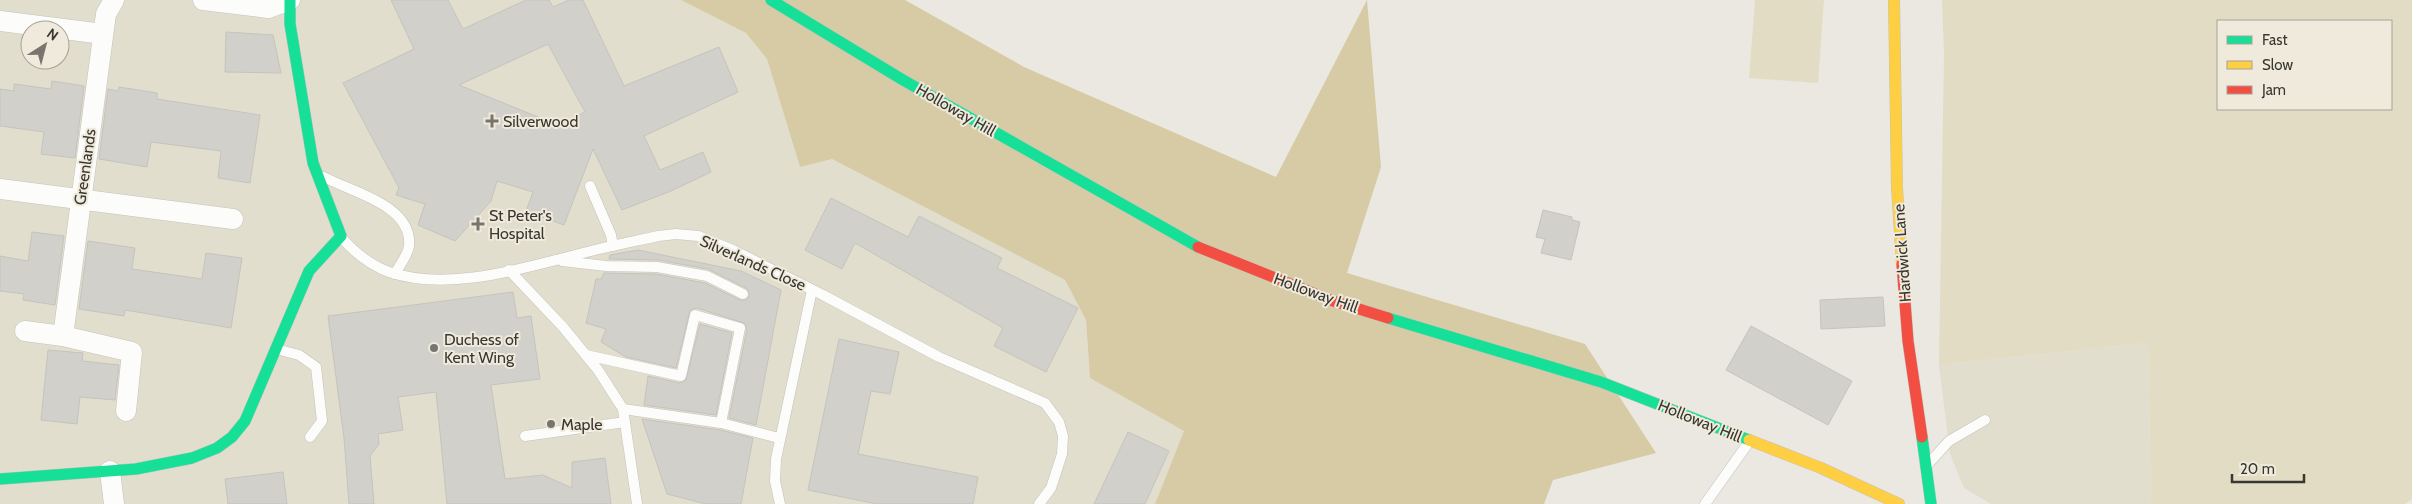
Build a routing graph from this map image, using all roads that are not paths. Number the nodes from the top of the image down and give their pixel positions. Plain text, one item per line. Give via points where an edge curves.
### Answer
1 (114, 0) edge
2 (203, 0) edge
3 (290, 0) edge
4 (771, 0) edge
5 (1894, 0) edge
6 (0, 21) edge
7 (103, 34) junction
8 (316, 173) junction
9 (590, 186) dead end
10 (0, 189) edge
11 (81, 200) junction
12 (233, 219) dead end
13 (340, 236) junction
14 (613, 246) junction
15 (556, 260) junction
16 (509, 270) junction
17 (395, 274) junction
18 (812, 290) junction
19 (743, 294) dead end
20 (25, 331) dead end
21 (63, 336) junction
22 (275, 349) junction
23 (586, 355) junction
24 (624, 409) junction
25 (126, 411) dead end
26 (1985, 420) dead end
27 (625, 422) junction
28 (722, 422) junction
29 (525, 436) dead end
30 (310, 437) dead end
31 (779, 438) junction
32 (1750, 441) junction
33 (1927, 466) junction
34 (110, 471) junction
35 (0, 478) edge
36 (114, 504) edge
37 (637, 504) edge
38 (780, 504) edge
39 (1039, 504) edge
40 (1705, 504) edge
41 (1896, 504) edge
42 (1931, 504) edge

1 - 7 street, Greenlands via 106,14
2 - 3 street via 268,8
3 - 8 main road via 290,24
4 - 32 main road, Holloway Hill via 903,80 1206,252 1333,301 1601,382
5 - 33 main road, Hardwick Lane via 1897,188 1908,340
6 - 7 street
7 - 11 street, Greenlands
8 - 13 main road
8 - 17 lane via 380,201 397,214 407,232 409,246
9 - 14 lane
10 - 11 street
11 - 12 street
11 - 21 street, Greenlands
13 - 17 lane, Silverlands Close via 353,252
13 - 22 main road via 309,271
14 - 15 lane, Silverlands Close
14 - 18 lane, Silverlands Close via 676,234 698,236
15 - 16 lane, Silverlands Close
15 - 19 lane via 606,266 657,267 699,274
16 - 17 lane, Silverlands Close via 432,280
16 - 23 lane
18 - 31 lane
18 - 39 lane, Silverlands Close via 939,357 1045,403 1059,422 1063,436 1062,454 1051,488
20 - 21 street
21 - 25 street via 132,352
22 - 30 lane via 299,355 316,367 322,421
22 - 34 main road via 245,422 232,437 217,448 192,458
23 - 24 lane
23 - 28 lane via 681,376 695,315 740,328
24 - 27 lane
24 - 28 lane
26 - 33 lane via 1948,441
27 - 29 lane
27 - 37 lane
28 - 31 lane
31 - 38 lane via 775,481
32 - 40 lane
32 - 41 main road, Holloway Hill via 1821,468
33 - 42 main road, Hardwick Lane
34 - 35 main road
34 - 36 street

